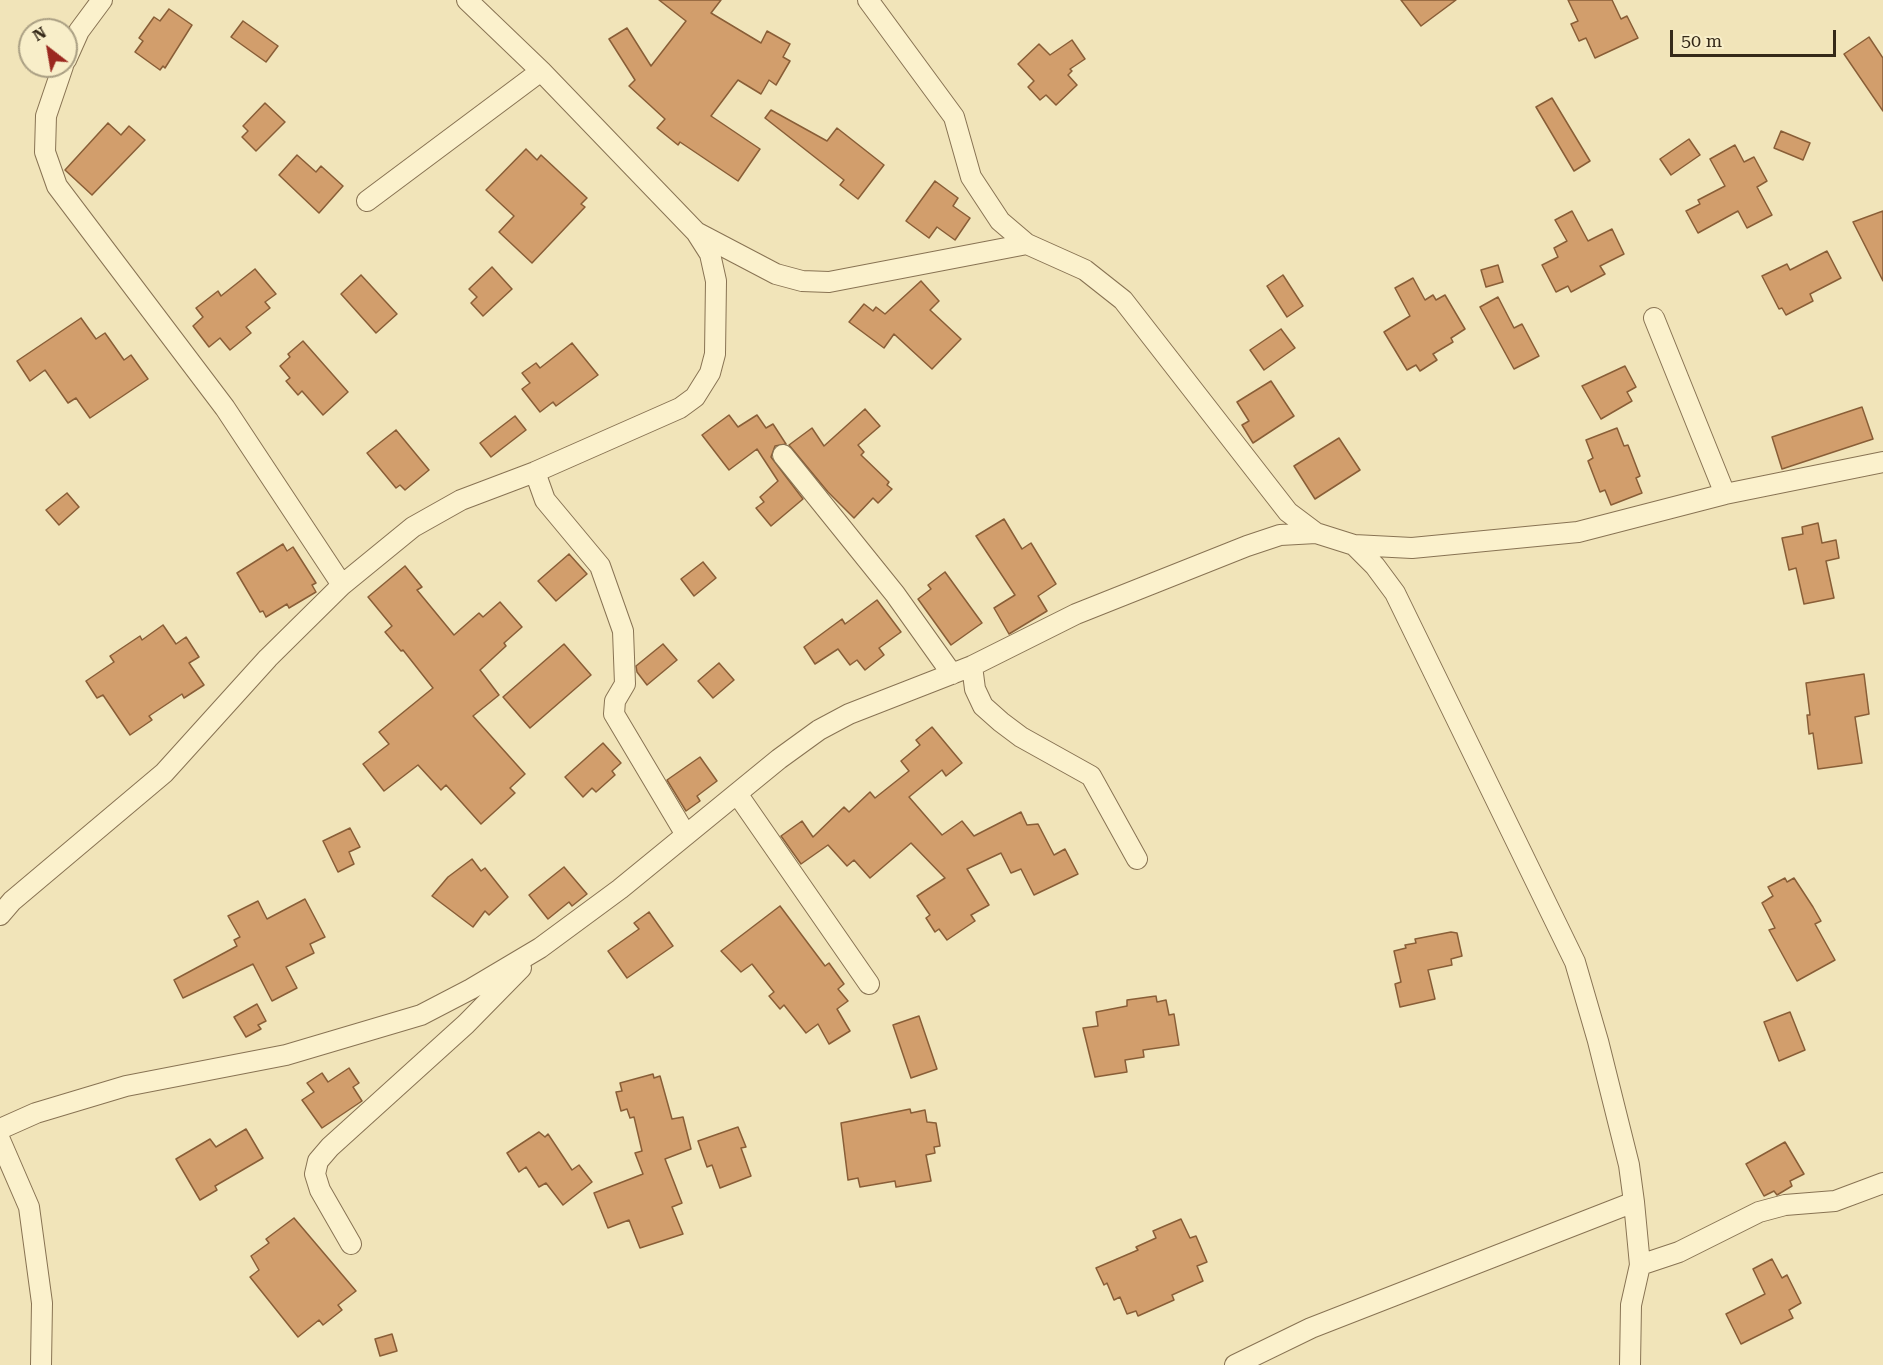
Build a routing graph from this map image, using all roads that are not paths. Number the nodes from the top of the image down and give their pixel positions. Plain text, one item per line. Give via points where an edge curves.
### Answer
1 (102, 0) edge
2 (467, 0) edge
3 (868, 0) edge
4 (78, 33) edge
5 (541, 71) junction
6 (59, 78) edge
7 (367, 201) dead end
8 (696, 232) junction
9 (1027, 244) junction
10 (1654, 318) dead end
11 (783, 455) dead end
12 (1883, 462) edge
13 (535, 472) junction
14 (1725, 494) junction
15 (1316, 533) junction
16 (1354, 545) junction
17 (342, 585) junction
18 (972, 666) junction
19 (952, 674) junction
20 (738, 795) junction
21 (686, 836) junction
22 (1137, 859) dead end
23 (0, 915) edge
24 (540, 948) junction
25 (869, 984) dead end
26 (0, 1129) edge
27 (0, 1140) edge
28 (1883, 1183) edge
29 (1634, 1202) junction
30 (351, 1244) dead end
31 (1640, 1265) junction
32 (41, 1365) edge
33 (1234, 1365) edge
34 (1630, 1365) edge

1 - 4 street
2 - 5 street
3 - 9 street via 954,117 971,177 1000,221
5 - 7 street
5 - 8 street
6 - 17 street via 46,116 45,152 57,186 225,408
8 - 9 street via 776,274 802,282 829,282
8 - 13 street via 710,254 716,281 715,354 710,373 695,397 680,408
9 - 15 street via 1085,270 1123,300 1288,512
10 - 14 street
11 - 19 street via 895,594
12 - 14 street
13 - 17 street via 438,511
13 - 21 street via 545,500 600,566 623,631 626,684 615,700 614,714
14 - 16 street via 1545,537 1412,548
15 - 16 street
15 - 18 street via 1280,535 1247,546 1076,614
16 - 29 street via 1395,593 1575,962 1629,1165
17 - 23 street via 268,658 164,773
18 - 19 street
18 - 22 street via 975,689 983,706 1021,737 1091,776
19 - 20 street via 849,714 819,730
20 - 21 street
20 - 25 street
21 - 24 street
24 - 26 street via 421,1015 390,1026 286,1055 126,1086 36,1113
24 - 30 street via 466,1024 318,1161 315,1174 320,1190
27 - 32 street via 31,1217 42,1303
28 - 31 street via 1835,1201 1785,1205 1759,1212 1679,1251
29 - 31 street
29 - 33 street via 1311,1328
31 - 34 street via 1631,1305

